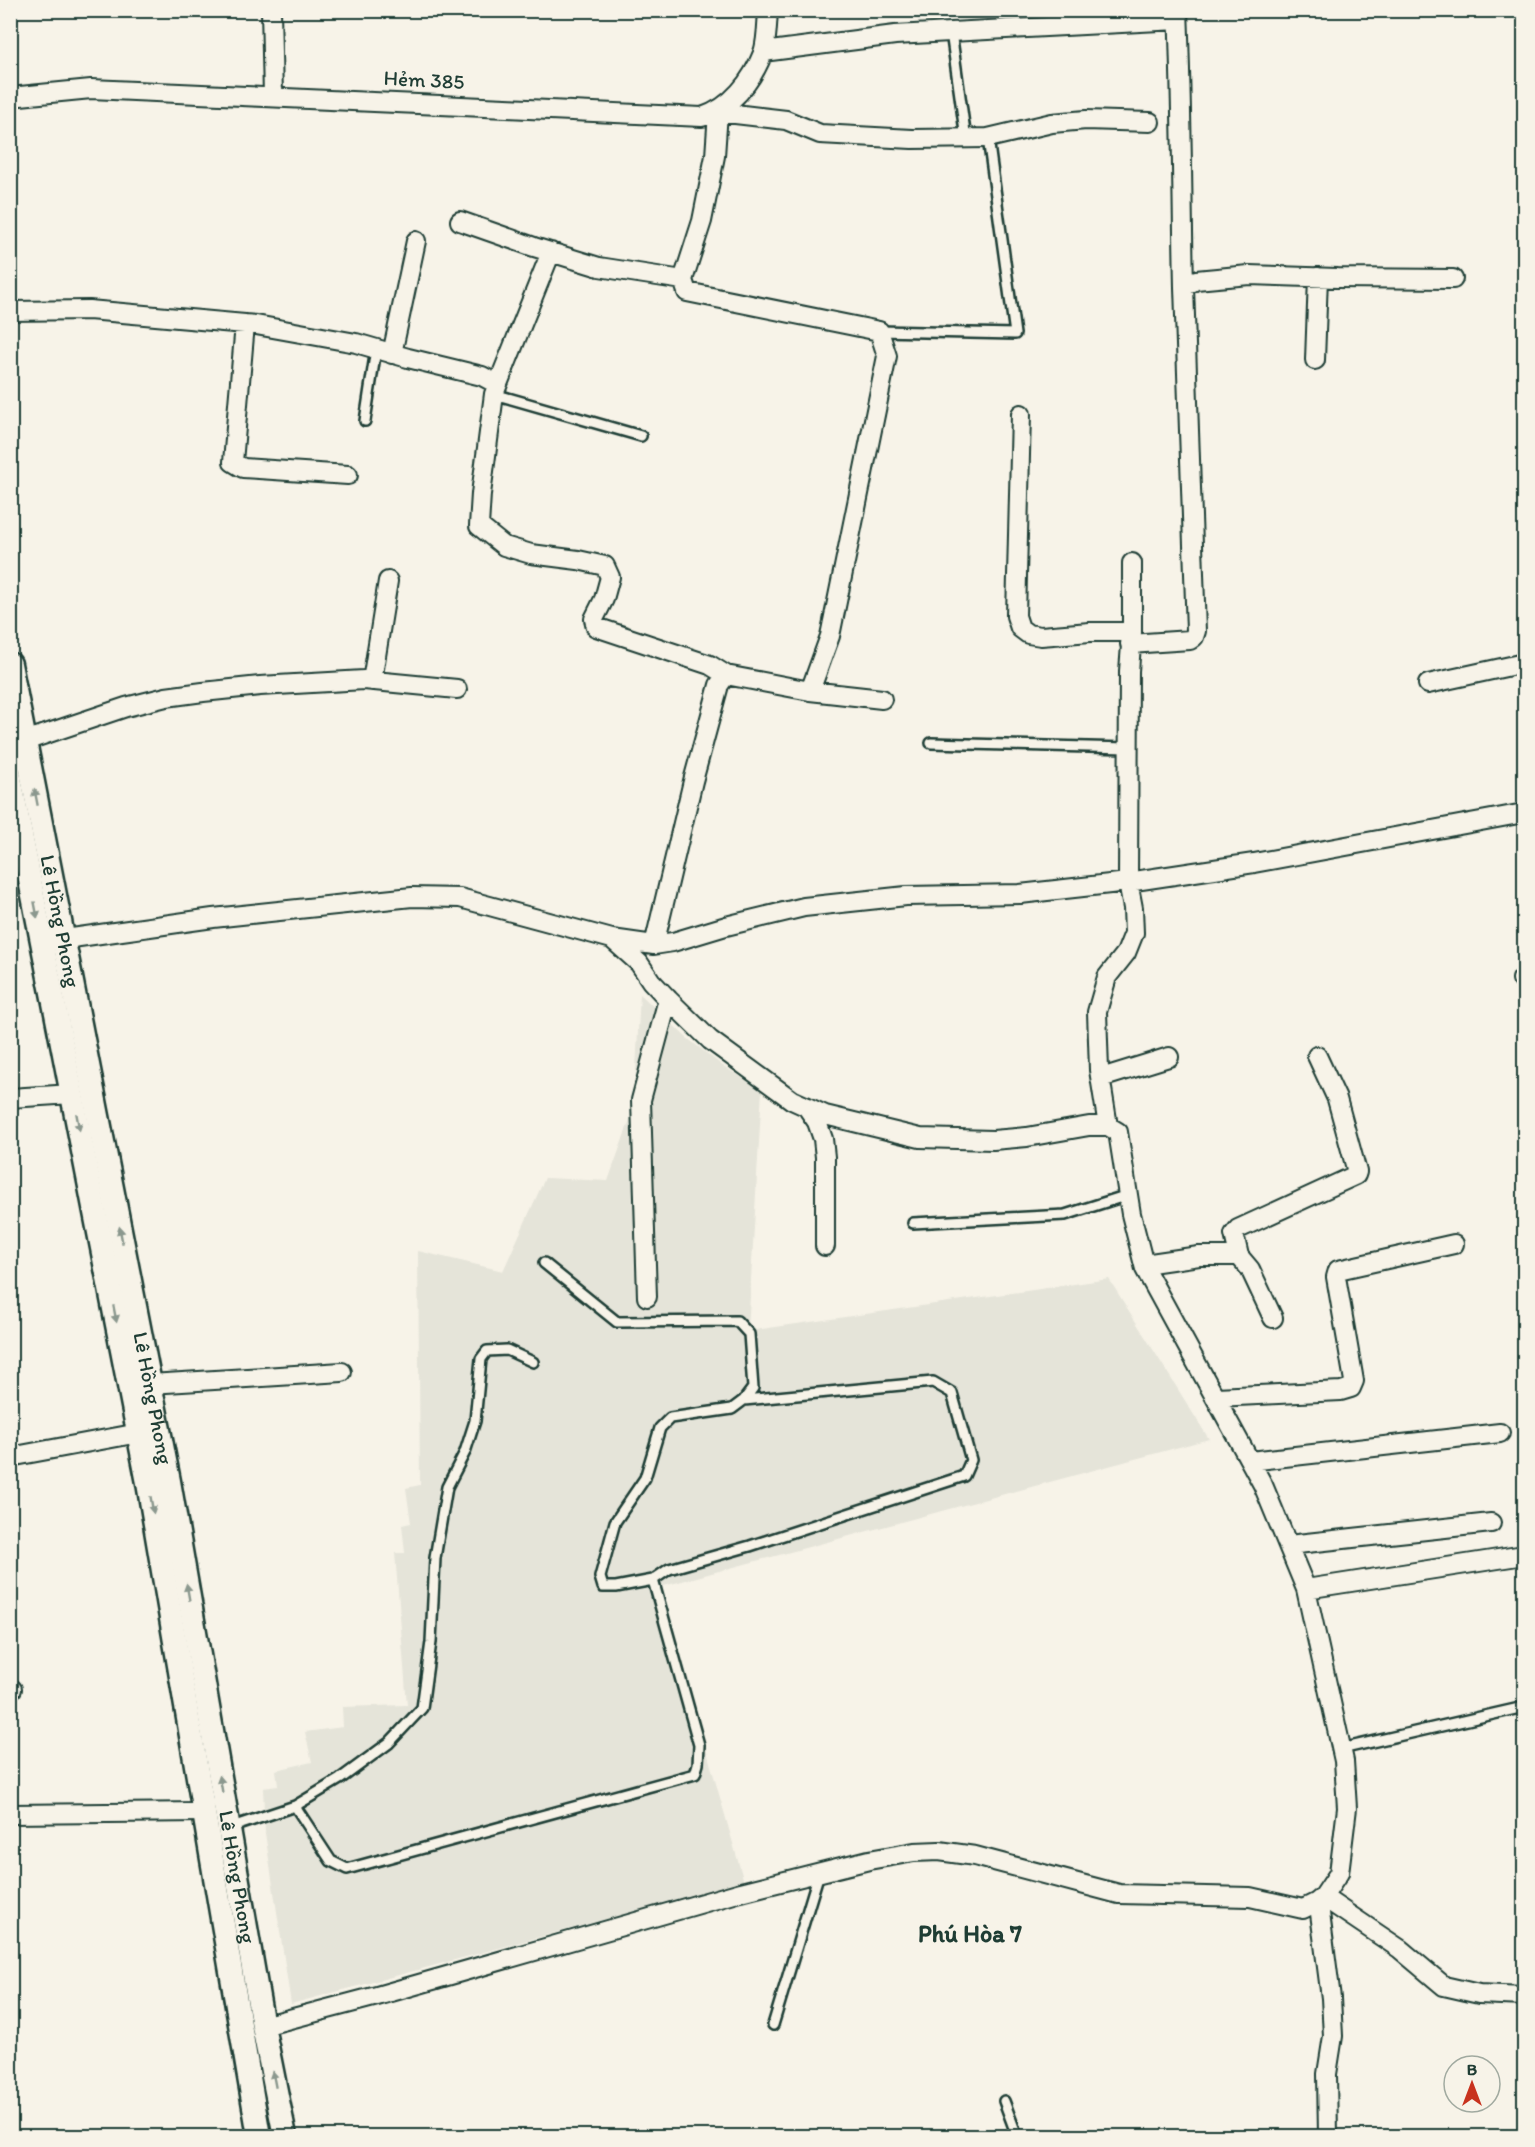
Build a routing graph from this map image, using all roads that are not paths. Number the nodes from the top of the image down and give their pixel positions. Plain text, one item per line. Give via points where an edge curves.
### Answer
1 (271, 10) edge
2 (768, 10) edge
3 (1178, 15) edge
4 (951, 32) junction
5 (763, 52) junction
6 (273, 96) junction
7 (10, 97) edge
8 (718, 112) junction
9 (1150, 122) dead end
10 (988, 138) junction
11 (966, 139) junction
12 (460, 221) dead end
13 (416, 241) dead end
14 (551, 252) junction
15 (1318, 277) junction
16 (1453, 279) dead end
17 (683, 280) junction
18 (1184, 287) junction
19 (10, 311) edge
20 (245, 324) junction
21 (879, 331) junction
22 (384, 351) junction
23 (1315, 360) dead end
24 (495, 389) junction
25 (1021, 414) dead end
26 (365, 421) dead end
27 (641, 436) dead end
28 (348, 475) dead end
29 (1132, 563) dead end
30 (388, 581) dead end
31 (1131, 638) junction
32 (1524, 663) edge
33 (10, 664) edge
34 (726, 675) junction
35 (372, 681) junction
36 (1428, 684) dead end
37 (457, 689) dead end
38 (810, 691) junction
39 (882, 699) dead end
40 (26, 741) junction
41 (931, 743) dead end
42 (1128, 748) junction
43 (10, 778) edge
44 (1524, 813) edge
45 (28, 853) edge
46 (1128, 882) junction
47 (612, 939) junction
48 (53, 941) junction
49 (654, 945) junction
50 (668, 999) junction
51 (1317, 1056) dead end
52 (1169, 1057) dead end
53 (1101, 1078) junction
54 (72, 1094) junction
55 (10, 1098) edge
56 (806, 1106) junction
57 (1108, 1126) junction
58 (1128, 1195) junction
59 (913, 1223) dead end
60 (1454, 1244) dead end
61 (825, 1246) dead end
62 (1239, 1256) junction
63 (544, 1263) dead end
64 (1144, 1264) junction
65 (646, 1297) dead end
66 (1273, 1318) dead end
67 (532, 1362) dead end
68 (342, 1372) dead end
69 (150, 1384) junction
70 (1216, 1397) junction
71 (744, 1400) junction
72 (149, 1431) junction
73 (1500, 1433) dead end
74 (10, 1457) edge
75 (1250, 1461) junction
76 (1491, 1523) dead end
77 (1288, 1545) junction
78 (1524, 1556) edge
79 (653, 1580) junction
80 (1306, 1589) junction
81 (1524, 1707) edge
82 (1341, 1749) junction
83 (295, 1806) junction
84 (204, 1812) junction
85 (10, 1814) edge
86 (229, 1828) junction
87 (819, 1873) junction
88 (1320, 1900) junction
89 (1524, 1996) edge
90 (773, 2025) dead end
91 (263, 2026) junction
92 (1004, 2101) dead end
93 (259, 2136) edge
94 (285, 2136) edge
95 (1017, 2136) edge
96 (1328, 2136) edge

1 - 6 street
2 - 5 street
3 - 4 street
3 - 18 street
4 - 5 street via 884,36
4 - 11 lane
5 - 8 street via 752,76
6 - 7 street, Hẻm 385 via 91,89
6 - 8 street, Hẻm 385 via 680,117
8 - 11 street, Hẻm 385 via 786,120 820,134
8 - 17 street via 715,156 702,221
9 - 10 street, Hẻm 385 via 1052,123
10 - 11 street, Hẻm 385
10 - 21 lane via 1015,334
12 - 14 street
13 - 22 street
14 - 17 street via 599,267
14 - 24 street
15 - 16 street
15 - 18 street via 1249,275 1196,280
15 - 23 street
17 - 21 street via 687,292
18 - 31 street via 1196,631 1190,640
19 - 20 street via 90,310
20 - 22 street
20 - 28 street via 233,462 243,468
21 - 38 street via 887,356 830,636
22 - 24 street via 482,376
22 - 26 lane
24 - 27 lane
24 - 34 street via 479,526 504,546 605,566 610,578 594,619 596,627 710,665
25 - 31 street via 1016,616 1020,628 1041,636 1090,632
29 - 31 street
30 - 35 street
31 - 42 street
32 - 36 street
33 - 40 street, Lê Hồng Phong
34 - 38 street
34 - 49 street via 719,685 693,781
35 - 37 street
35 - 40 street via 166,697
38 - 39 street
45 -> 40 street, Lê Hồng Phong
41 - 42 lane
42 - 46 street
43 - 45 street, Lê Hồng Phong
44 - 46 street
45 - 48 street, Lê Hồng Phong
46 - 49 street via 1020,894 906,896 804,907
46 - 53 street via 1134,933 1126,953 1107,976 1097,1012
47 - 48 street via 460,898 412,897 213,918
47 - 49 street
47 - 50 street via 639,963
48 - 54 street, Lê Hồng Phong
69 -> 48 street, Lê Hồng Phong
50 - 56 street via 739,1063
50 - 65 street via 641,1100
51 - 62 street via 1337,1099 1356,1175 1238,1229 1234,1234
52 - 53 street
53 - 57 street
54 - 55 street
54 -> 72 street, Lê Hồng Phong
56 - 57 street via 825,1115 920,1138 993,1140
56 - 61 street via 823,1139
57 - 58 street via 1118,1132
58 - 59 lane via 1065,1215
58 - 64 street
60 - 70 street via 1338,1270 1354,1381 1351,1388 1341,1392
62 - 64 street via 1199,1256
62 - 66 street via 1250,1269
63 - 71 lane via 617,1322 737,1321 749,1334 752,1366 753,1388
64 - 70 street
67 - 83 lane via 507,1350 487,1351 481,1359 476,1421 447,1487 435,1558 431,1642 422,1708 389,1743
68 - 69 street
69 - 72 street, Lê Hồng Phong
70 - 75 street
71 - 79 lane via 732,1409 670,1418 660,1428 645,1478 615,1522 600,1577 603,1587
71 - 79 lane via 933,1382 952,1393 971,1460 964,1476 669,1569
72 - 74 street
72 -> 84 street, Lê Hồng Phong
86 -> 72 street, Lê Hồng Phong
73 - 75 street
75 - 77 street
76 - 77 street
77 - 80 street
78 - 80 street
79 - 83 lane via 699,1745 695,1774 347,1869 331,1861
80 - 82 street
81 - 82 lane
82 - 88 street via 1347,1808 1343,1850 1339,1873
83 - 86 lane
84 - 85 street
84 - 93 street, Lê Hồng Phong
86 - 91 street, Lê Hồng Phong
87 - 88 street via 892,1855 939,1851 975,1856 1119,1894 1250,1897 1303,1909
87 - 90 lane
87 - 91 street
88 - 89 street via 1400,1949 1444,1986 1479,1994
88 - 96 street via 1333,2036 1327,2074
94 -> 91 street, Lê Hồng Phong
92 - 95 lane

